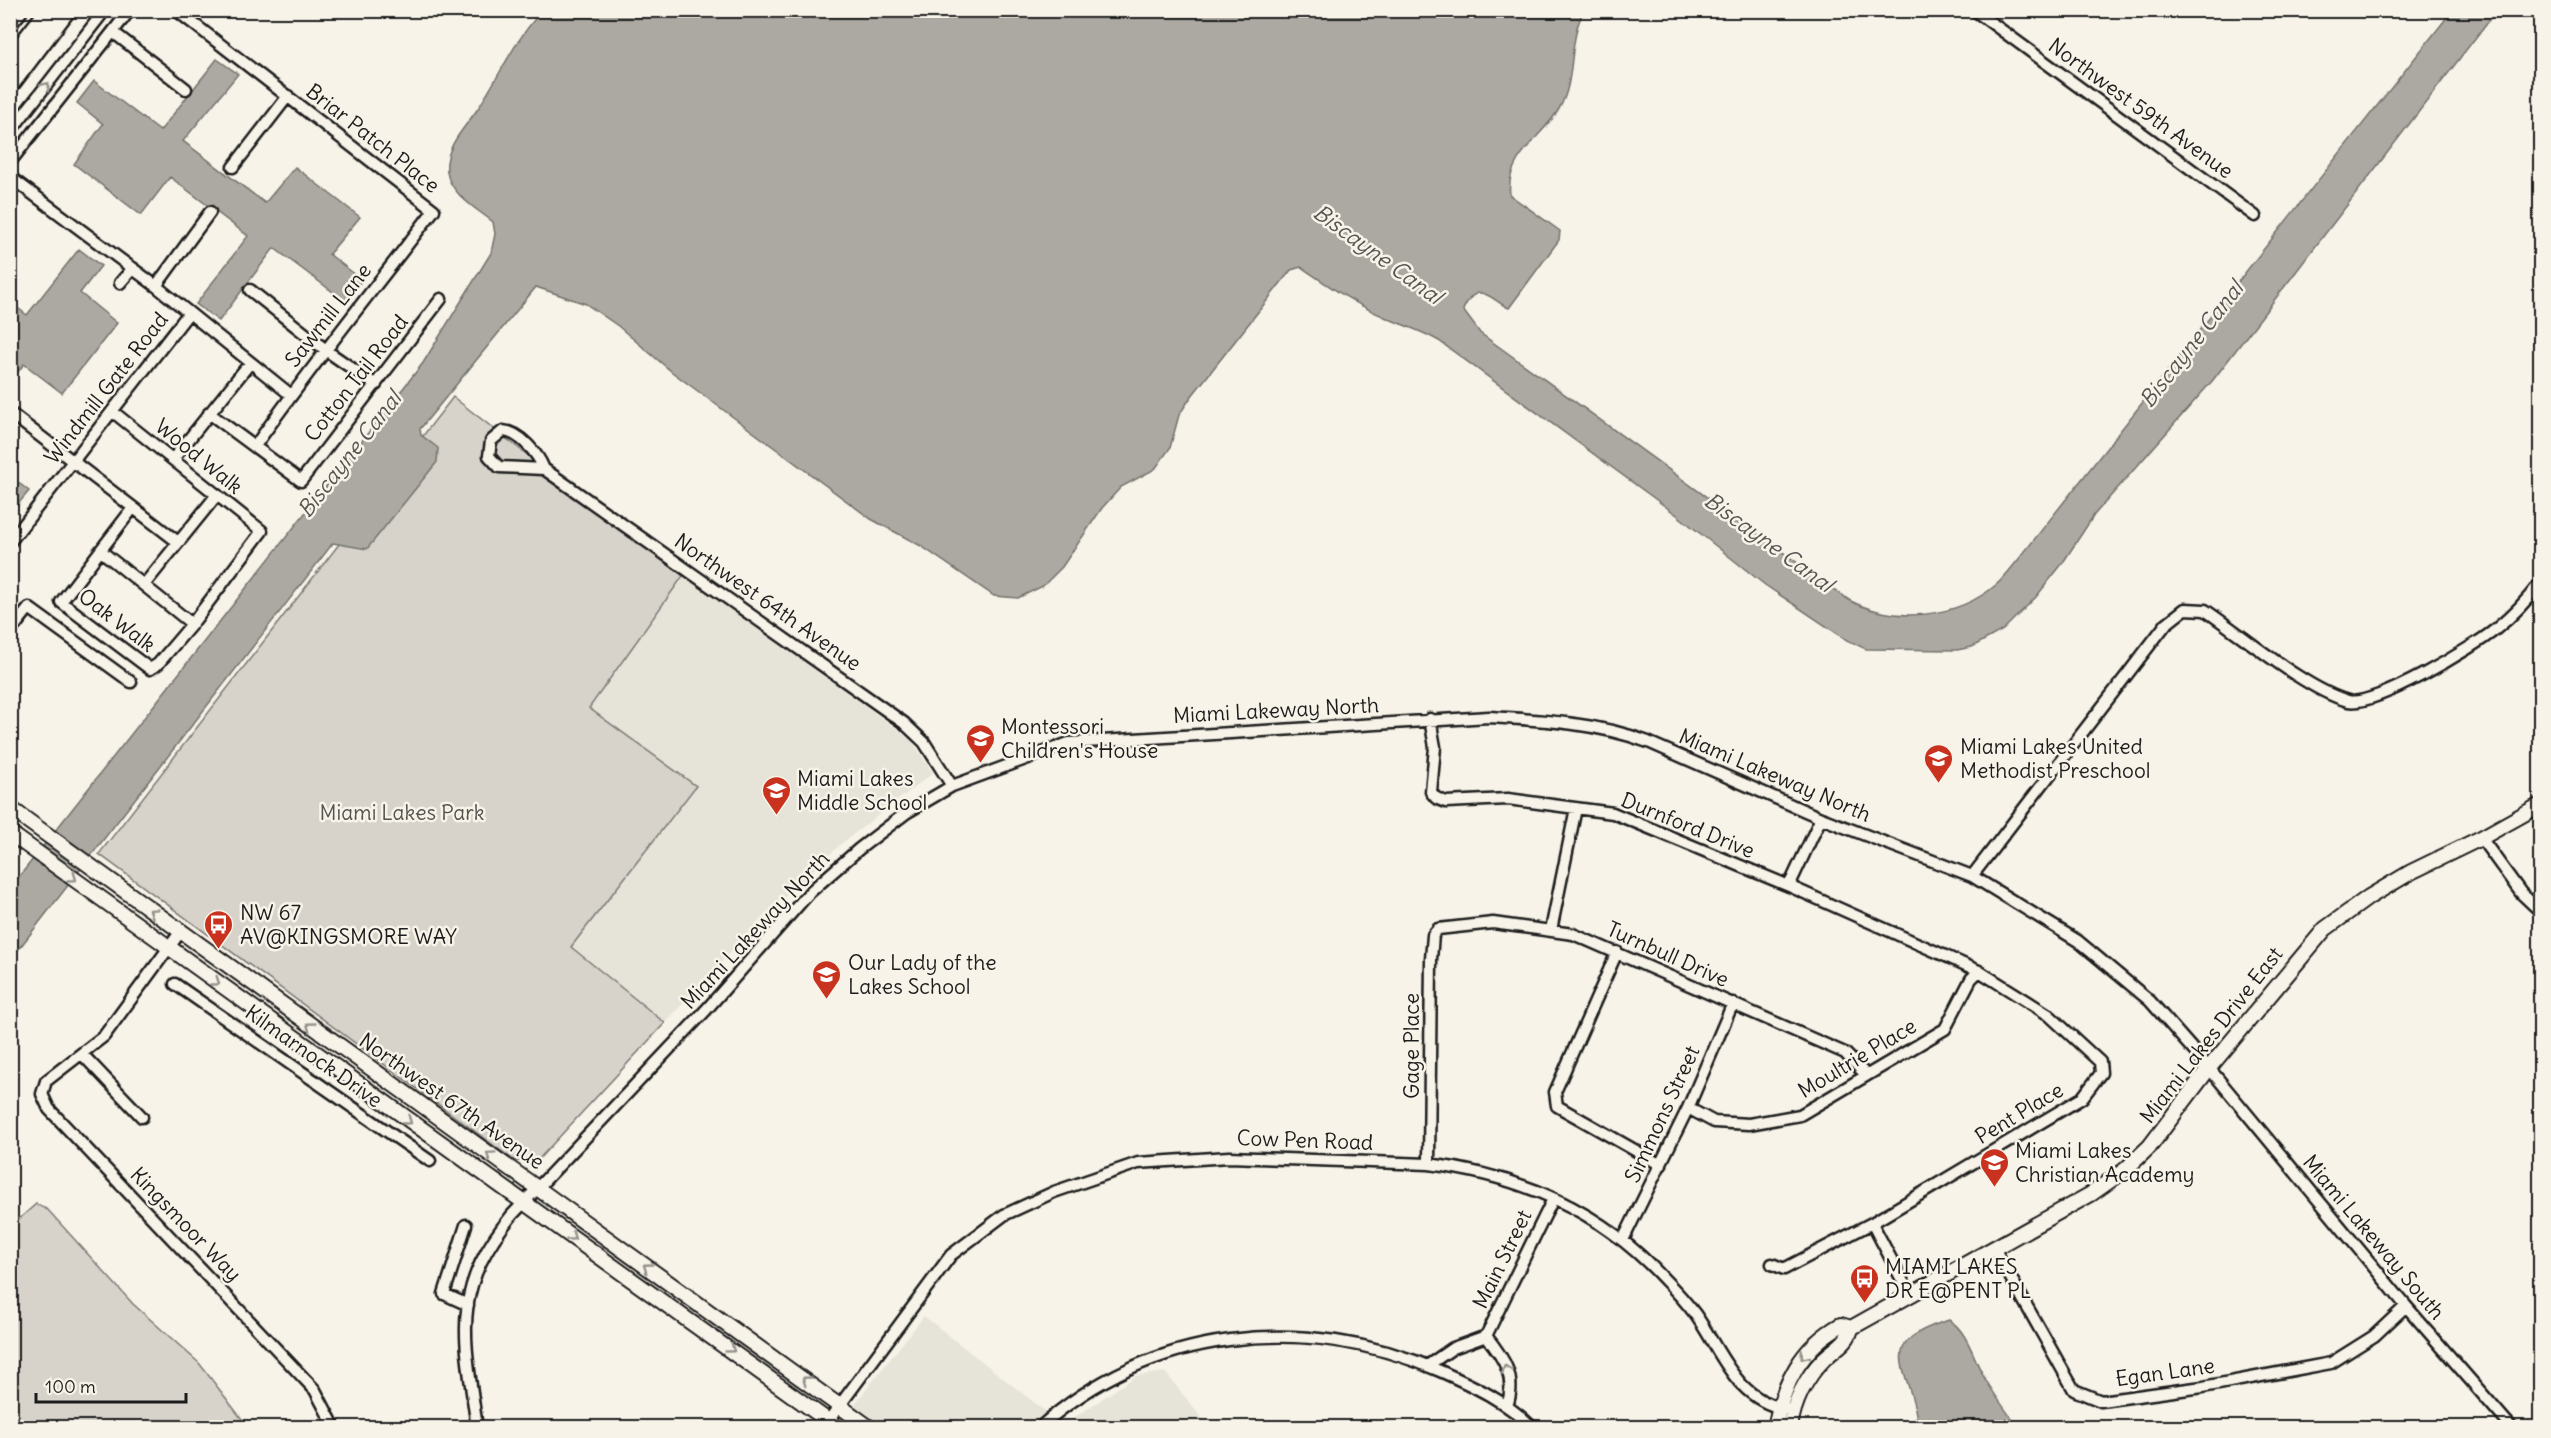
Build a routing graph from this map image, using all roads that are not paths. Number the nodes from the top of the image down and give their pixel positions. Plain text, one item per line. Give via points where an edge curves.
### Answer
1 (19, 10) edge
2 (49, 10) edge
3 (67, 10) edge
4 (105, 10) edge
5 (130, 10) edge
6 (176, 10) edge
7 (1974, 10) edge
8 (10, 21) edge
9 (113, 32) junction
10 (10, 60) edge
11 (10, 85) edge
12 (186, 89) dead end
13 (288, 96) junction
14 (10, 132) edge
15 (10, 162) edge
16 (233, 167) dead end
17 (10, 177) edge
18 (434, 210) joint
19 (210, 212) dead end
20 (2255, 216) dead end
21 (133, 268) junction
22 (120, 283) dead end
23 (156, 286) junction
24 (250, 290) dead end
25 (441, 299) dead end
26 (188, 314) junction
27 (327, 351) junction
28 (249, 363) junction
29 (376, 385) junction
30 (291, 395) junction
31 (112, 411) junction
32 (10, 413) edge
33 (209, 413) junction
34 (255, 446) junction
35 (173, 459) junction
36 (73, 462) junction
37 (544, 468) junction
38 (216, 496) junction
39 (133, 508) junction
40 (10, 542) edge
41 (178, 542) junction
42 (100, 551) junction
43 (144, 585) junction
44 (2540, 586) edge
45 (192, 624) junction
46 (10, 632) edge
47 (131, 682) dead end
48 (1430, 719) junction
49 (952, 786) junction
50 (2541, 805) edge
51 (1576, 808) junction
52 (14, 812) edge
53 (1821, 818) junction
54 (10, 833) edge
55 (2481, 838) junction
56 (1972, 876) junction
57 (1789, 886) junction
58 (2541, 911) edge
59 (1438, 929) joint
60 (1551, 930) junction
61 (182, 931) junction
62 (169, 948) junction
63 (1617, 952) junction
64 (1979, 971) junction
65 (176, 984) dead end
66 (1733, 1004) junction
67 (82, 1054) junction
68 (358, 1060) junction
69 (2209, 1068) junction
70 (1866, 1075) junction
71 (346, 1076) junction
72 (1688, 1108) junction
73 (142, 1117) dead end
74 (430, 1161) dead end
75 (1429, 1164) junction
76 (1661, 1165) junction
77 (538, 1188) junction
78 (1552, 1199) junction
79 (524, 1203) junction
80 (1872, 1223) junction
81 (465, 1225) dead end
82 (1623, 1240) junction
83 (1994, 1248) junction
84 (1772, 1264) dead end
85 (1910, 1295) junction
86 (468, 1305) junction
87 (2406, 1306) junction
88 (1486, 1336) junction
89 (1427, 1366) junction
90 (839, 1405) junction
91 (1507, 1406) junction
92 (1785, 1409) junction
93 (830, 1425) edge
94 (335, 1428) edge
95 (477, 1428) edge
96 (870, 1428) edge
97 (1039, 1428) edge
98 (1533, 1428) edge
99 (1775, 1428) edge
100 (1790, 1428) edge
101 (2512, 1428) edge

1 - 8 highway
2 - 10 highway
3 - 11 highway
14 -> 4 street
5 - 9 street
6 - 13 street, Briar Patch Place
7 - 20 street, Northwest 59th Avenue
9 - 12 street
9 - 15 street
13 - 16 street, Briar Patch Place
13 - 18 street, Briar Patch Place
17 - 21 street
18 - 27 street, Sawmill Lane
19 - 23 street
21 - 22 street
21 - 23 street
23 - 26 street
24 - 27 street
25 - 29 street, Cotton Tail Road
26 - 28 street
26 - 31 street, Windmill Gate Road
27 - 29 street
27 - 30 street, Sawmill Lane
28 - 30 street
28 - 33 street
29 - 34 street, Cotton Tail Road via 301,481
30 - 34 street, Sawmill Lane
31 - 35 street, Wood Walk
31 - 36 street, Windmill Gate Road
32 - 36 street
33 - 34 street
33 - 35 street
35 - 38 street, Wood Walk
36 - 39 street
36 - 40 street, Windmill Gate Road
37 - 37 street, Northwest 64th Avenue via 514,433 503,431 491,441 489,456 499,467
37 - 49 street, Northwest 64th Avenue via 904,723 924,742
38 - 41 street
38 - 45 street, Wood Walk via 262,531
39 - 41 street
39 - 42 street
41 - 43 street
42 - 43 street
42 - 45 street, Oak Walk via 61,602 150,669
43 - 45 street
44 - 56 street via 2496,629 2447,661 2372,699 2350,702 2322,691 2205,610 2185,609 2166,624
46 - 47 street via 29,608
48 - 49 street, Miami Lakeway North via 1069,743
48 - 51 street, Durnford Drive via 1435,747 1431,792 1436,798 1446,802 1508,799
48 - 53 street, Miami Lakeway North via 1539,720 1621,732
49 - 77 street, Miami Lakeway North via 898,819 810,892 706,1010
50 - 55 main road, Miami Lakes Drive East
51 - 57 street, Durnford Drive via 1613,813
51 - 60 street
61 -> 52 main road, Northwest 67th Avenue
53 - 56 street, Miami Lakeway North
53 - 57 street
54 -> 62 main road, Northwest 67th Avenue
55 - 58 street via 2522,893
55 - 69 main road, Miami Lakes Drive East via 2411,872 2325,929
56 - 69 street, Miami Lakeway North via 2078,941 2150,1001
57 - 64 street, Durnford Drive
59 - 60 street, Turnbull Drive via 1492,923
59 - 75 street, Gage Place via 1433,935 1431,958
60 - 63 street, Turnbull Drive via 1573,934
61 - 62 street, Kingsmoor Way
68 -> 61 main road, Northwest 67th Avenue
62 - 67 street, Kingsmoor Way via 104,1036
62 -> 71 main road, Northwest 67th Avenue
63 - 66 street, Turnbull Drive
63 - 76 street via 1556,1092 1557,1106
64 - 70 street, Moultrie Place via 1945,1029
64 - 80 street, Pent Place via 2049,1016 2100,1062 2101,1073 2082,1098
65 - 74 street, Kilmarnock Drive
66 - 70 street, Turnbull Drive via 1845,1053
66 - 72 street, Simmons Street
67 - 73 street
67 - 94 street, Kingsmoor Way via 46,1081 42,1094 50,1109 315,1390
68 - 71 main road
77 -> 68 main road, Northwest 67th Avenue
69 - 83 main road, Miami Lakes Drive East via 2150,1146 2125,1170 2091,1194
69 - 87 street, Miami Lakeway South
70 - 72 street, Moultrie Place via 1800,1115 1749,1124 1714,1122
71 -> 79 main road, Northwest 67th Avenue
72 - 76 street, Simmons Street
75 - 78 street, Cow Pen Road via 1511,1180
75 - 90 street, Cow Pen Road via 1229,1158 1138,1163 1054,1191 1004,1215 951,1255
76 - 82 street, Simmons Street
77 - 79 street, Miami Lakeway North
90 -> 77 main road, Northwest 67th Avenue
78 - 82 street, Cow Pen Road via 1596,1219
78 - 88 street, Main Street
79 - 86 street, Miami Lakeway North via 490,1241 475,1269
79 -> 93 main road, Northwest 67th Avenue
80 - 84 street, Pent Place via 1784,1269
80 - 85 street
81 - 86 street via 444,1294
82 - 92 street, Cow Pen Road via 1695,1314 1743,1387
83 - 85 main road, Miami Lakes Drive East
83 - 87 street, Egan Lane via 2074,1390 2101,1401 2203,1388 2331,1363 2374,1336
85 - 92 main road, Miami Lakes Drive East via 1851,1328 1834,1329 1808,1350 1793,1370
86 - 95 street, Miami Lakeway North via 464,1330
87 - 101 street, Miami Lakeway South
88 - 89 street, Main Street via 1454,1348
91 -> 88 street, Main Street via 1513,1389 1501,1355
89 - 91 street via 1471,1384
89 - 97 street via 1377,1347 1316,1338 1274,1336 1216,1342 1136,1365 1087,1391
90 - 93 street, Cow Pen Road
90 - 96 main road, Northwest 67th Avenue
91 - 98 street
92 - 99 main road, Miami Lakes Drive East
92 - 100 main road, Miami Lakes Drive East

